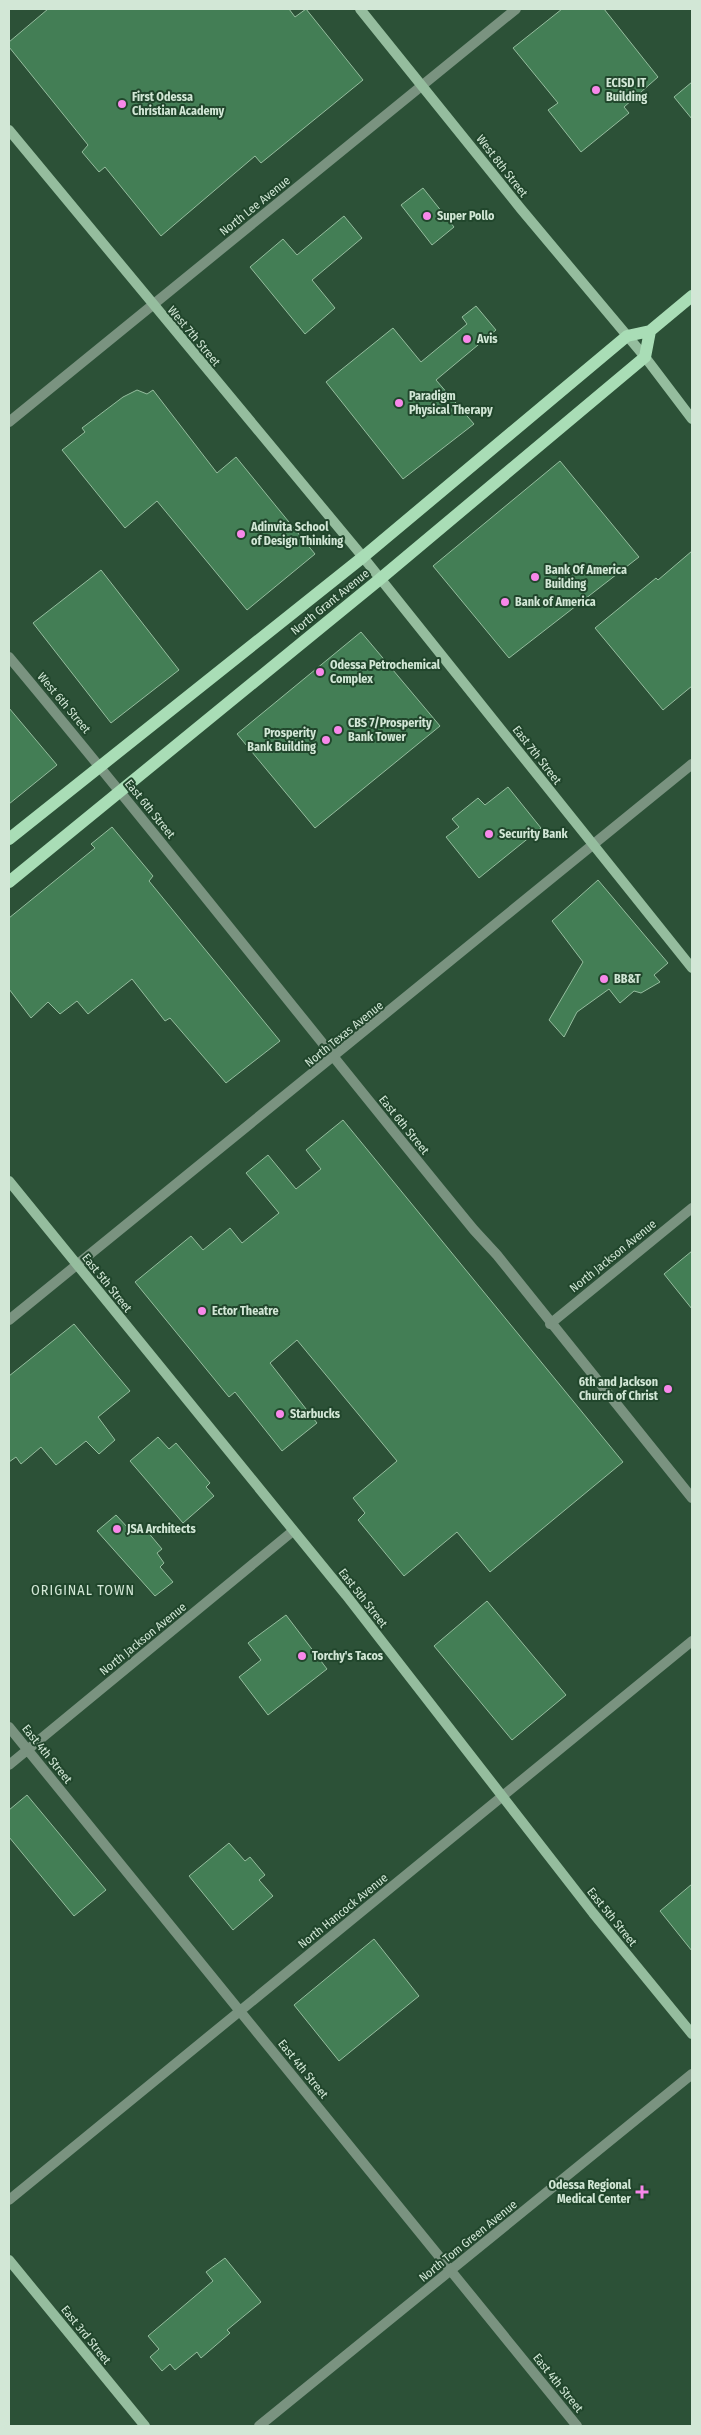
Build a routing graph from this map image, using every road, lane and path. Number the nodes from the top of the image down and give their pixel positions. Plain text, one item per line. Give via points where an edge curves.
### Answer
1 (360, 9) edge
2 (516, 9) edge
3 (423, 85) junction
4 (9, 130) edge
5 (692, 296) edge
6 (152, 305) junction
7 (650, 330) junction
8 (627, 336) junction
9 (645, 357) junction
10 (692, 419) edge
11 (9, 422) edge
12 (362, 557) junction
13 (380, 579) junction
14 (9, 657) edge
15 (692, 764) edge
16 (99, 765) junction
17 (120, 791) junction
18 (9, 839) edge
19 (593, 846) junction
20 (9, 882) edge
21 (692, 968) edge
22 (333, 1058) junction
23 (9, 1181) edge
24 (692, 1208) edge
25 (76, 1264) junction
26 (9, 1320) edge
27 (550, 1324) junction
28 (692, 1498) edge
29 (293, 1530) junction
30 (692, 1640) edge
31 (9, 1727) edge
32 (27, 1750) junction
33 (9, 1765) edge
34 (502, 1796) junction
35 (240, 2011) junction
36 (692, 2034) edge
37 (692, 2074) edge
38 (9, 2200) edge
39 (9, 2260) edge
40 (451, 2271) junction
41 (144, 2426) edge
42 (260, 2426) edge
43 (577, 2426) edge

1 - 3 street, West 8th Street
2 - 3 street, North Lee Avenue
3 - 6 street, North Lee Avenue
3 - 8 street, West 8th Street
4 - 6 street, West 7th Street
5 - 7 main road, North Grant Avenue
6 - 11 street, North Lee Avenue
6 - 12 street, West 7th Street
7 - 8 main road, North Grant Avenue
7 - 9 main road
8 - 9 street, West 8th Street
8 - 12 main road, North Grant Avenue
9 - 10 street, West 8th Street
9 - 13 main road, North Grant Avenue
12 - 13 street, East 7th Street
12 - 16 main road, North Grant Avenue
13 - 17 main road, North Grant Avenue
13 - 19 street, East 7th Street
14 - 16 street, West 6th Street
15 - 19 street, North Texas Avenue
16 - 17 street, East 6th Street
16 - 18 main road, North Grant Avenue
17 - 20 main road, North Grant Avenue
17 - 22 street, East 6th Street
19 - 21 street, East 7th Street
19 - 22 street, North Texas Avenue
22 - 25 street, North Texas Avenue
22 - 27 street, East 6th Street via 497,1255
23 - 25 street, East 5th Street
24 - 27 street, North Jackson Avenue
25 - 26 street, North Texas Avenue
25 - 29 street, East 5th Street
27 - 28 street, East 6th Street
29 - 32 street, North Jackson Avenue
29 - 34 street, East 5th Street
30 - 34 street, North Hancock Avenue
31 - 32 street, East 4th Street
32 - 33 street, North Jackson Avenue
32 - 35 street, East 4th Street
34 - 35 street, North Hancock Avenue
34 - 36 street, East 5th Street
35 - 38 street, North Hancock Avenue
35 - 40 street, East 4th Street
37 - 40 street, North Tom Green Avenue
39 - 41 street, East 3rd Street
40 - 42 street, North Tom Green Avenue
40 - 43 street, East 4th Street

